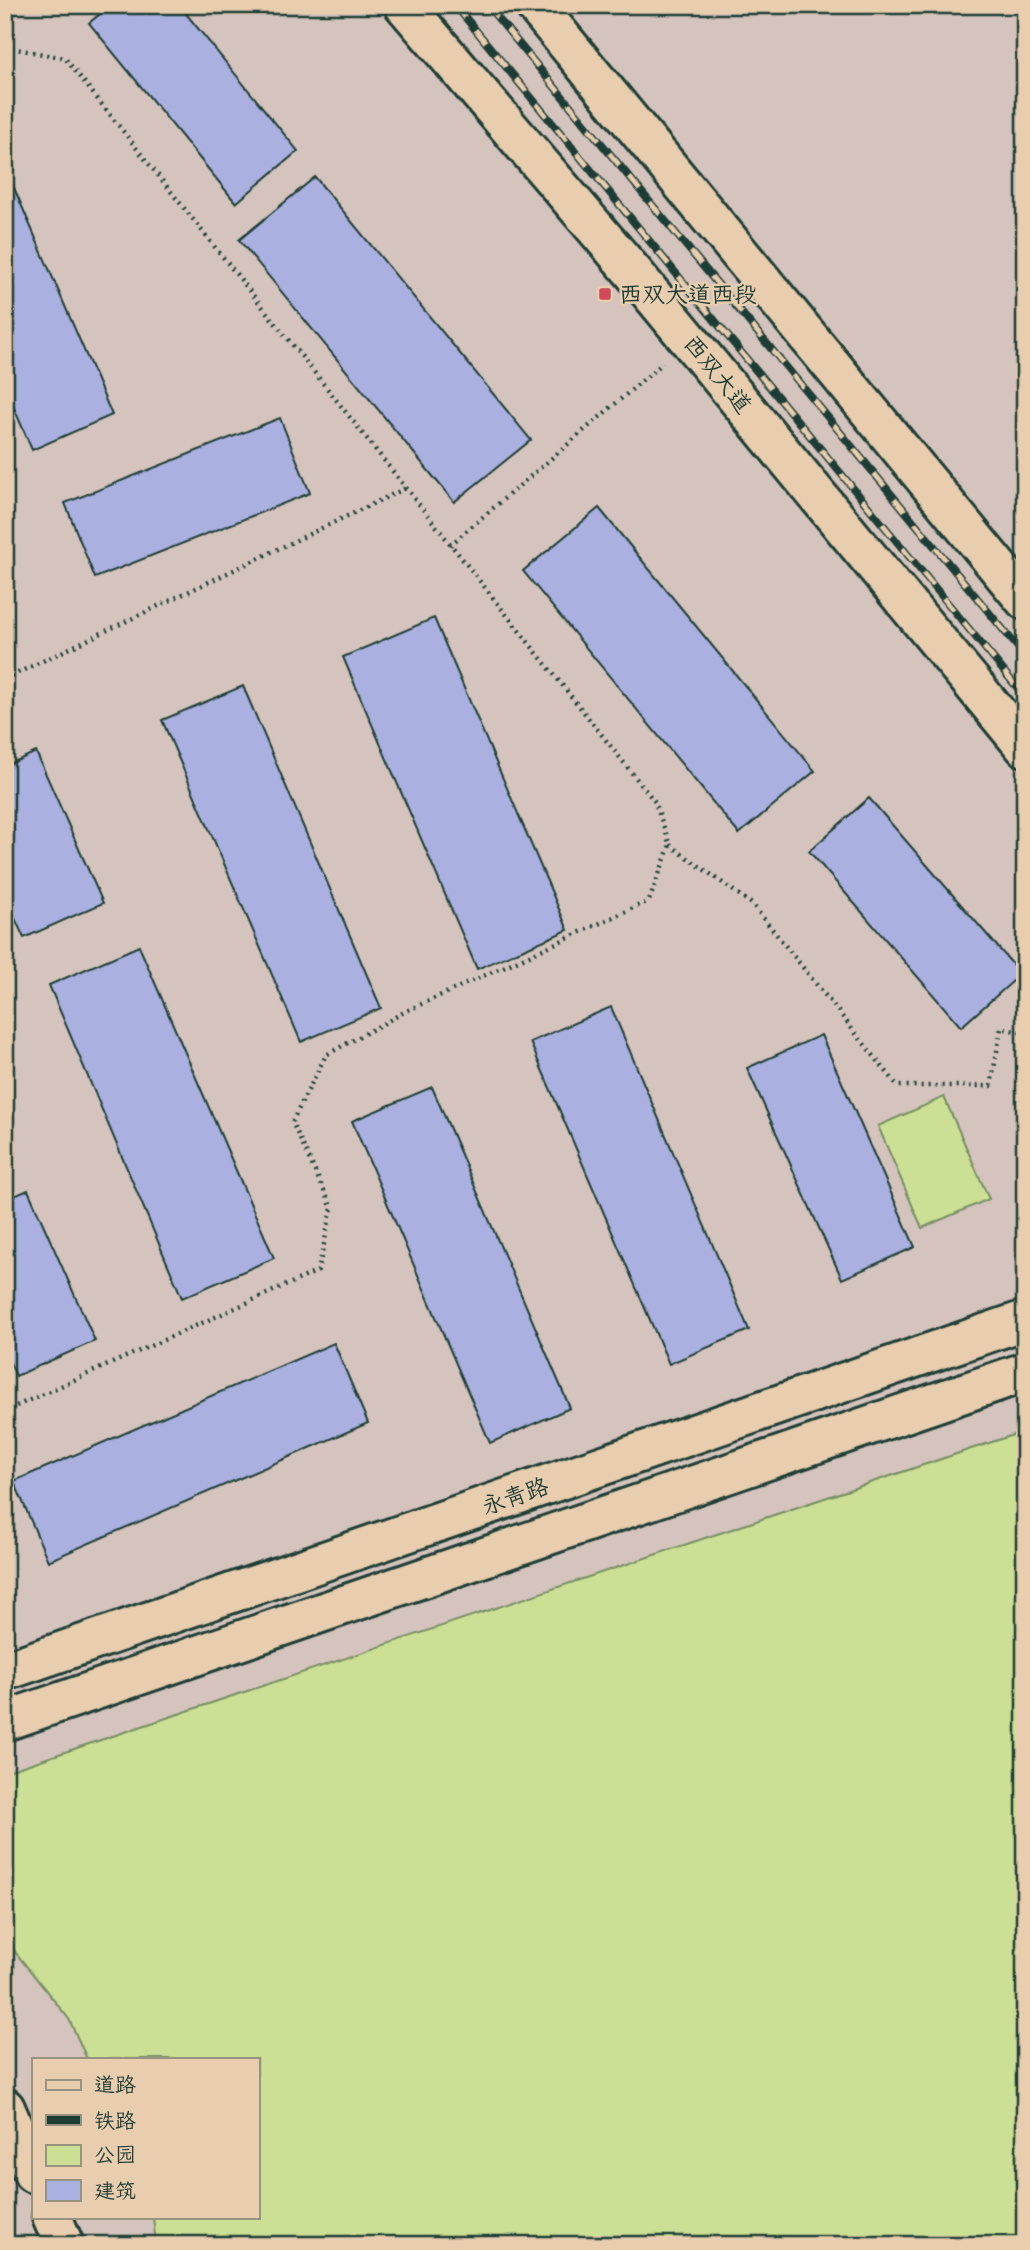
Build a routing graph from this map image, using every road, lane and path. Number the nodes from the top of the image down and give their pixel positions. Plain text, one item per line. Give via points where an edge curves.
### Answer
1 (404, 5) edge
2 (541, 12) edge
3 (5, 47) edge
4 (690, 340) junction
5 (406, 488) junction
6 (450, 544) junction
7 (1025, 600) edge
8 (5, 679) edge
9 (1025, 747) edge
10 (670, 845) junction
11 (1025, 1033) edge
12 (1025, 1320) edge
13 (1025, 1372) edge
14 (5, 1411) edge
15 (5, 1671) edge
16 (5, 1721) edge
17 (5, 2108) edge
18 (32, 2171) edge
19 (52, 2218) edge
20 (64, 2245) edge

1 - 4 main road, 西双大道
2 - 7 main road
3 - 5 path via 65,58
4 - 6 path
4 - 9 main road, 西双大道
5 - 6 path
5 - 8 path
6 - 10 path via 655,802
10 - 11 path via 752,904 898,1086 991,1086 1001,1028
10 - 14 path via 649,901 406,1012 326,1055 292,1122 332,1208 318,1270
12 - 15 main road, 永青路
13 - 16 main road
17 - 18 main road
19 - 20 main road

